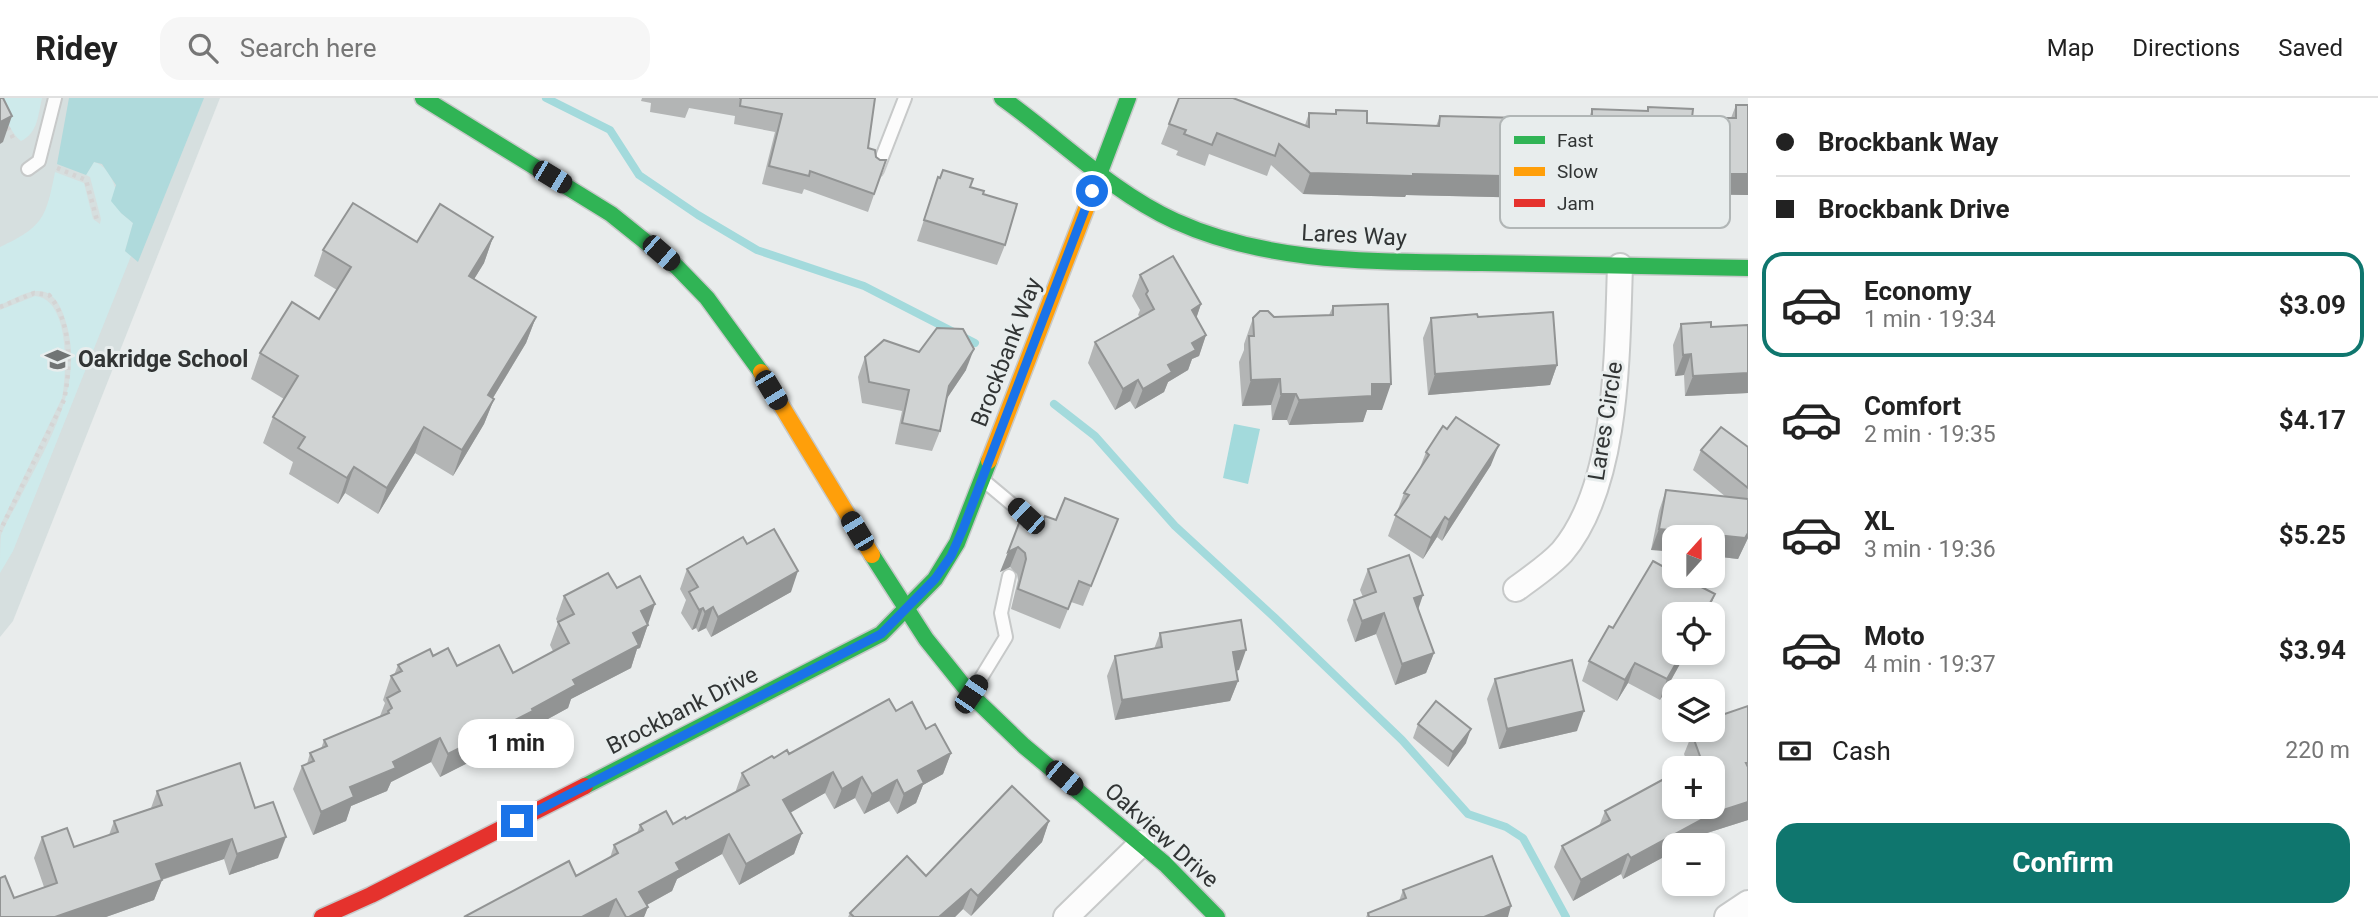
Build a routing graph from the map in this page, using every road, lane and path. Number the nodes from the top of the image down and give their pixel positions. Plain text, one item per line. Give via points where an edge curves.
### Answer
1 (55, 98) edge
2 (423, 98) edge
3 (905, 98) edge
4 (1002, 98) edge
5 (1128, 98) edge
6 (0, 112) edge
7 (14, 140) edge
8 (56, 168) dead end
9 (28, 169) dead end
10 (877, 170) edge
11 (1098, 174) junction
12 (97, 220) dead end
13 (1620, 265) junction
14 (1748, 268) edge
15 (0, 307) edge
16 (982, 479) junction
17 (0, 531) edge
18 (1023, 542) edge
19 (1009, 576) dead end
20 (1516, 589) dead end
21 (905, 609) junction
22 (971, 694) junction
23 (1142, 843) junction
24 (1748, 903) edge
25 (322, 917) edge
26 (1066, 917) edge
27 (1217, 917) edge
28 (1727, 917) edge

1 - 9 lane via 39,161
2 - 21 street, Oakview Drive via 611,214 677,267 707,298 757,366
3 - 10 lane
4 - 11 street, Lares Way
5 - 11 street, Brockbank Way
6 - 7 path
8 - 12 path via 86,180
11 - 13 street, Lares Way via 1174,221 1271,252 1336,260
11 - 16 street, Brockbank Way
13 - 14 street, Lares Way
13 - 20 street, Lares Circle via 1615,383 1597,482 1567,546
15 - 17 path via 34,293 49,295 61,317 68,383
16 - 18 lane via 1026,516 1028,531
16 - 21 street, Brockbank Way via 951,556
19 - 22 lane via 1001,613 1006,637
21 - 22 street, Oakview Drive
21 - 25 street, Brockbank Drive via 881,634
22 - 23 street, Oakview Drive
23 - 26 street
23 - 27 street, Oakview Drive
24 - 28 street

